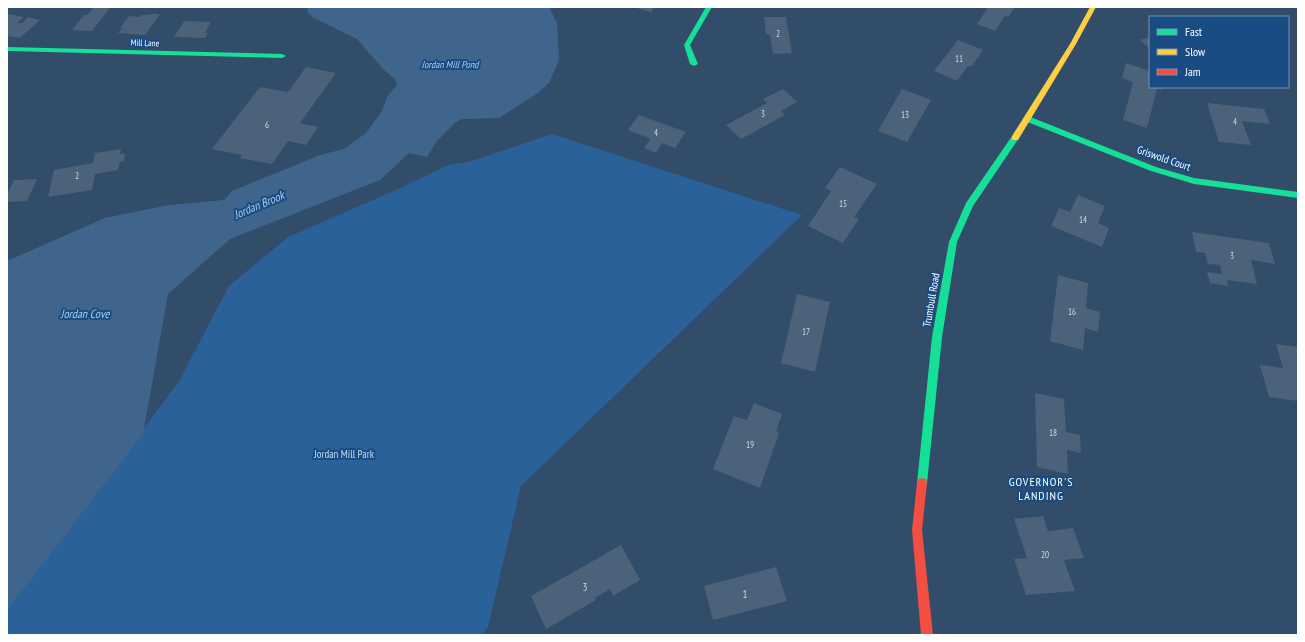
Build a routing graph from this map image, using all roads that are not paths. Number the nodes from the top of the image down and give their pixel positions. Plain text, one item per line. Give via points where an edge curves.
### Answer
1 (709, 7) edge
2 (1093, 7) edge
3 (7, 49) edge
4 (282, 56) dead end
5 (694, 64) dead end
6 (1028, 119) junction
7 (1298, 195) edge
8 (926, 635) edge

1 - 5 street via 687,45
2 - 6 street, Trumbull Road
3 - 4 street, Mill Lane
6 - 7 street, Griswold Court via 1154,169 1194,181
6 - 8 street, Trumbull Road via 969,205 953,242 937,337 917,530

